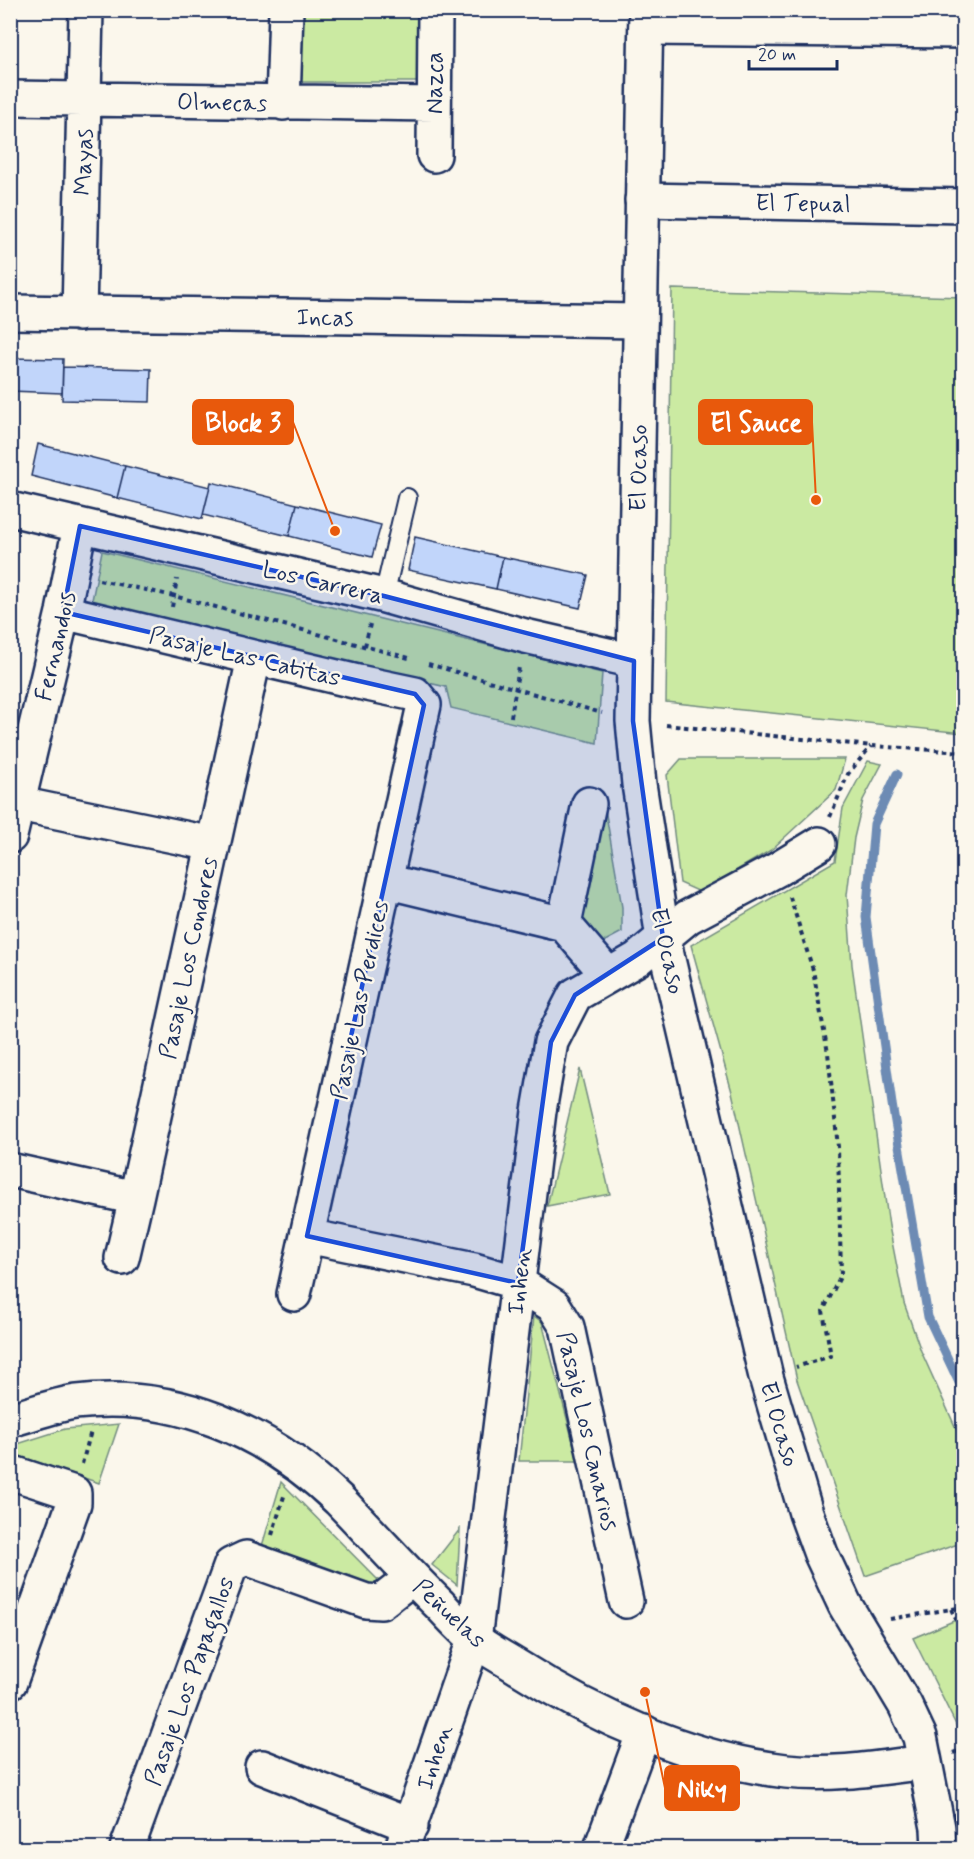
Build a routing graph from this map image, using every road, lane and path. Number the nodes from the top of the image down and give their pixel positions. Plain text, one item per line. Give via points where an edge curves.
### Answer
1 (86, 10) edge
2 (286, 10) edge
3 (435, 10) edge
4 (646, 19) edge
5 (963, 31) edge
6 (10, 98) edge
7 (85, 99) junction
8 (283, 103) junction
9 (434, 104) junction
10 (434, 155) dead end
11 (642, 200) junction
12 (963, 206) edge
13 (10, 312) edge
14 (79, 314) junction
15 (640, 321) junction
16 (407, 498) dead end
17 (10, 509) edge
18 (80, 526) junction
19 (183, 549) junction
20 (71, 573) junction
21 (380, 595) junction
22 (174, 596) junction
23 (63, 612) junction
24 (525, 636) junction
25 (167, 637) junction
26 (365, 645) junction
27 (254, 658) junction
28 (411, 659) dead end
29 (634, 661) junction
30 (423, 662) dead end
31 (358, 682) junction
32 (515, 689) junction
33 (424, 705) joint
34 (511, 717) dead end
35 (633, 722) junction
36 (872, 746) junction
37 (963, 752) edge
38 (19, 804) junction
39 (589, 804) dead end
40 (10, 836) edge
41 (213, 844) junction
42 (819, 844) joint
43 (778, 869) junction
44 (385, 881) junction
45 (564, 924) junction
46 (663, 938) junction
47 (608, 975) junction
48 (10, 1170) edge
49 (136, 1198) junction
50 (307, 1236) junction
51 (122, 1258) dead end
52 (518, 1283) junction
53 (294, 1294) dead end
54 (766, 1377) junction
55 (100, 1401) junction
56 (10, 1420) edge
57 (10, 1472) edge
58 (74, 1493) junction
59 (412, 1578) junction
60 (626, 1601) dead end
61 (963, 1607) edge
62 (951, 1609) junction
63 (857, 1623) junction
64 (963, 1636) edge
65 (474, 1640) junction
66 (10, 1682) edge
67 (644, 1732) junction
68 (925, 1762) junction
69 (262, 1767) dead end
70 (407, 1837) edge
71 (128, 1848) edge
72 (602, 1848) edge
73 (939, 1848) edge

1 - 7 street, Mayas
2 - 8 street
3 - 9 street, Nazca
4 - 5 street
4 - 11 street, El Ocaso
6 - 7 street, Olmecas
7 - 8 street, Olmecas
7 - 14 street, Mayas
8 - 9 street, Olmecas
9 - 10 street, Nazca
11 - 12 street, El Tepual
11 - 15 street, El Ocaso
13 - 14 street, Incas
14 - 15 street, Incas
15 - 29 street, El Ocaso
16 - 21 lane
17 - 18 street, Los Carrera
18 - 19 street, Los Carrera
18 - 20 street, Fernandois
19 - 21 street, Los Carrera
19 - 22 path
20 - 22 path
20 - 23 street, Fernandois
21 - 24 street, Los Carrera
21 - 26 path
22 - 25 path
22 - 26 path
23 - 25 street, Pasaje Las Catitas
23 - 38 street, Fernandois
24 - 29 street, Los Carrera
24 - 32 path
25 - 27 street, Pasaje Las Catitas
26 - 28 path
26 - 31 path
27 - 31 street, Pasaje Las Catitas
27 - 41 street, Pasaje Los Condores
29 - 35 street, El Ocaso
30 - 32 path
31 - 33 street, Pasaje Las Catitas via 415,694
32 - 34 path
32 - 35 path
33 - 44 street, Pasaje Las Perdices
35 - 36 path
35 - 46 street, El Ocaso
36 - 37 path
36 - 42 path via 848,774
38 - 40 street, Fernandois
38 - 41 street
39 - 45 street
41 - 49 street, Pasaje Los Condores
42 - 43 street, Inhen
43 - 46 street, Inhen via 687,917
43 - 54 path via 813,970 828,1053 838,1147 841,1275 823,1311 831,1356
44 - 45 street
44 - 50 street, Pasaje Las Perdices
45 - 47 street
46 - 47 street, Inhen
46 - 54 street, El Ocaso
47 - 52 street, Inhen via 575,995 551,1042
48 - 49 street
49 - 51 street, Pasaje Los Condores
50 - 52 street, Pasaje Los Canarios via 474,1270
50 - 53 street, Pasaje Las Perdices
52 - 60 street, Pasaje Los Canarios via 554,1306 567,1327
52 - 65 street, Inhen
54 - 63 street, El Ocaso via 821,1554
55 - 56 street, Peñuelas via 74,1402
55 - 58 path
55 - 59 street, Peñuelas via 181,1407 253,1436 307,1472
57 - 58 street
58 - 66 street via 74,1503
59 - 65 street, Peñuelas
59 - 71 street, Pasaje Los Papagallos via 381,1602 366,1601 246,1558 231,1565
61 - 62 path
62 - 63 path
62 - 64 path
63 - 68 street, El Ocaso via 905,1705 920,1737
65 - 67 street, Peñuelas via 544,1684
65 - 70 street, Inhen
67 - 68 street, Peñuelas via 695,1751 787,1771 848,1772
67 - 72 street
68 - 73 street, El Ocaso
69 - 70 street

